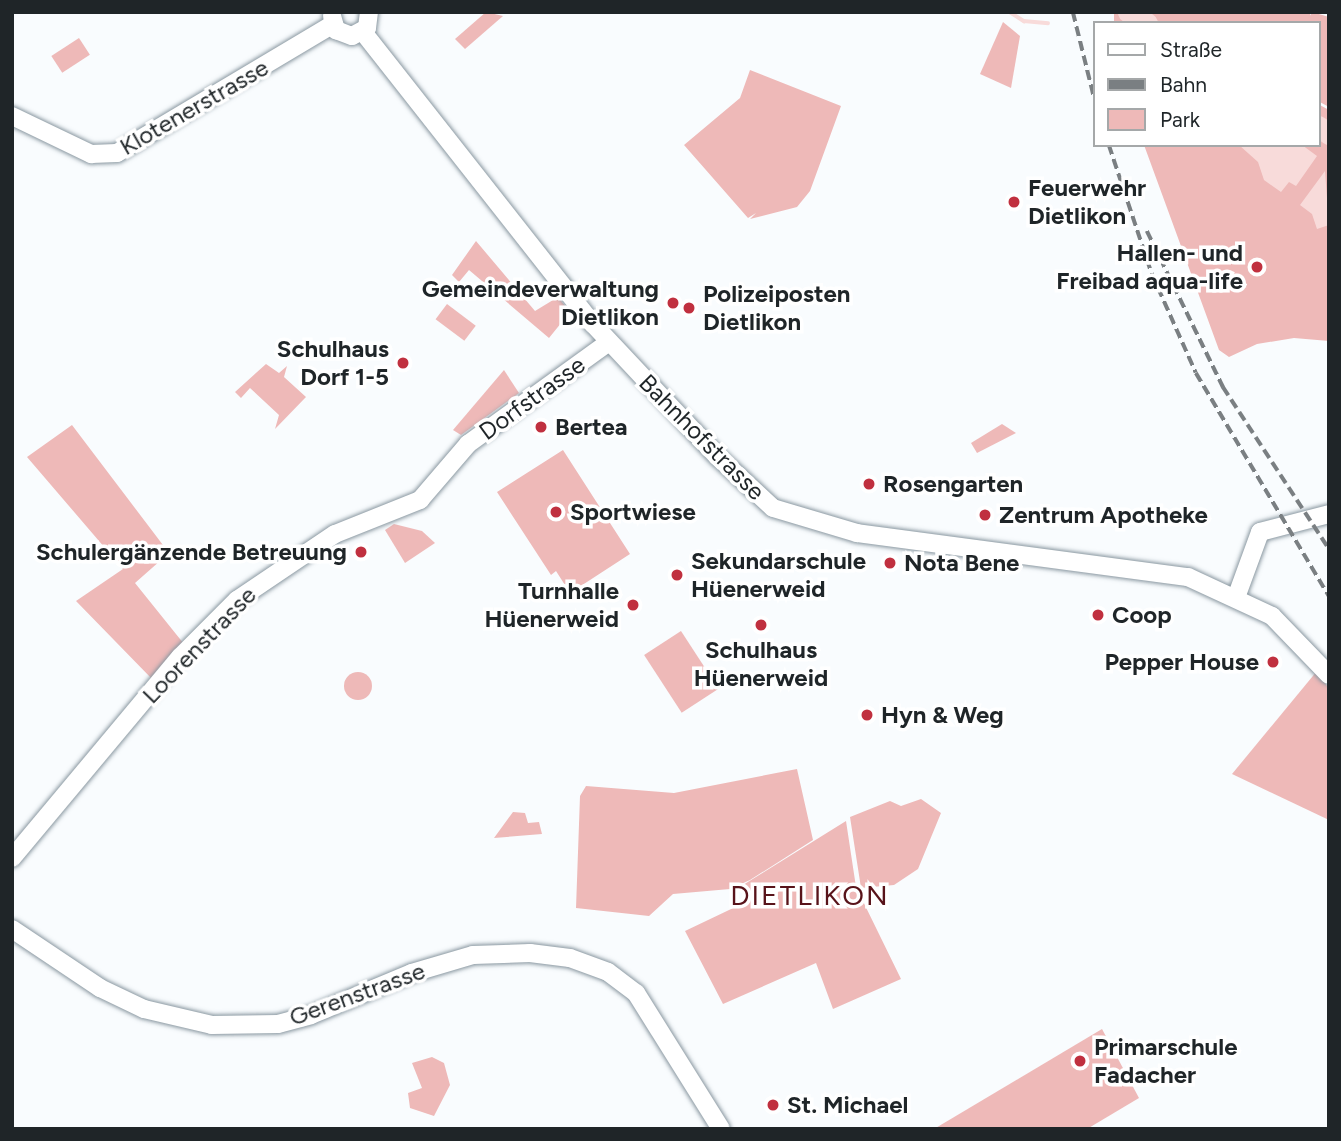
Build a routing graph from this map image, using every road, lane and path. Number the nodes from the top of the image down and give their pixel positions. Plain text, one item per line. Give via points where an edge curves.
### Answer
1 (369, 12) edge
2 (333, 18) edge
3 (363, 32) junction
4 (12, 116) edge
5 (609, 342) junction
6 (456, 456) joint
7 (1329, 514) edge
8 (1237, 595) junction
9 (1329, 675) edge
10 (12, 859) edge
11 (12, 929) edge
12 (721, 1129) edge

1 - 3 street
2 - 3 street via 346,36
2 - 4 street, Klotenerstrasse via 117,153 91,154
3 - 5 street, Bahnhofstrasse via 479,185
5 - 6 street, Dorfstrasse
5 - 8 street, Bahnhofstrasse via 747,487 790,517 857,533 1188,578
6 - 10 street, Loorenstrasse via 420,500 304,552 224,613 157,684
7 - 8 street via 1260,532
8 - 9 street, Bahnhofstrasse via 1295,635
11 - 12 street, Gerenstrasse via 100,988 144,1009 212,1025 300,1018 412,973 473,955 558,956 608,972 636,993

